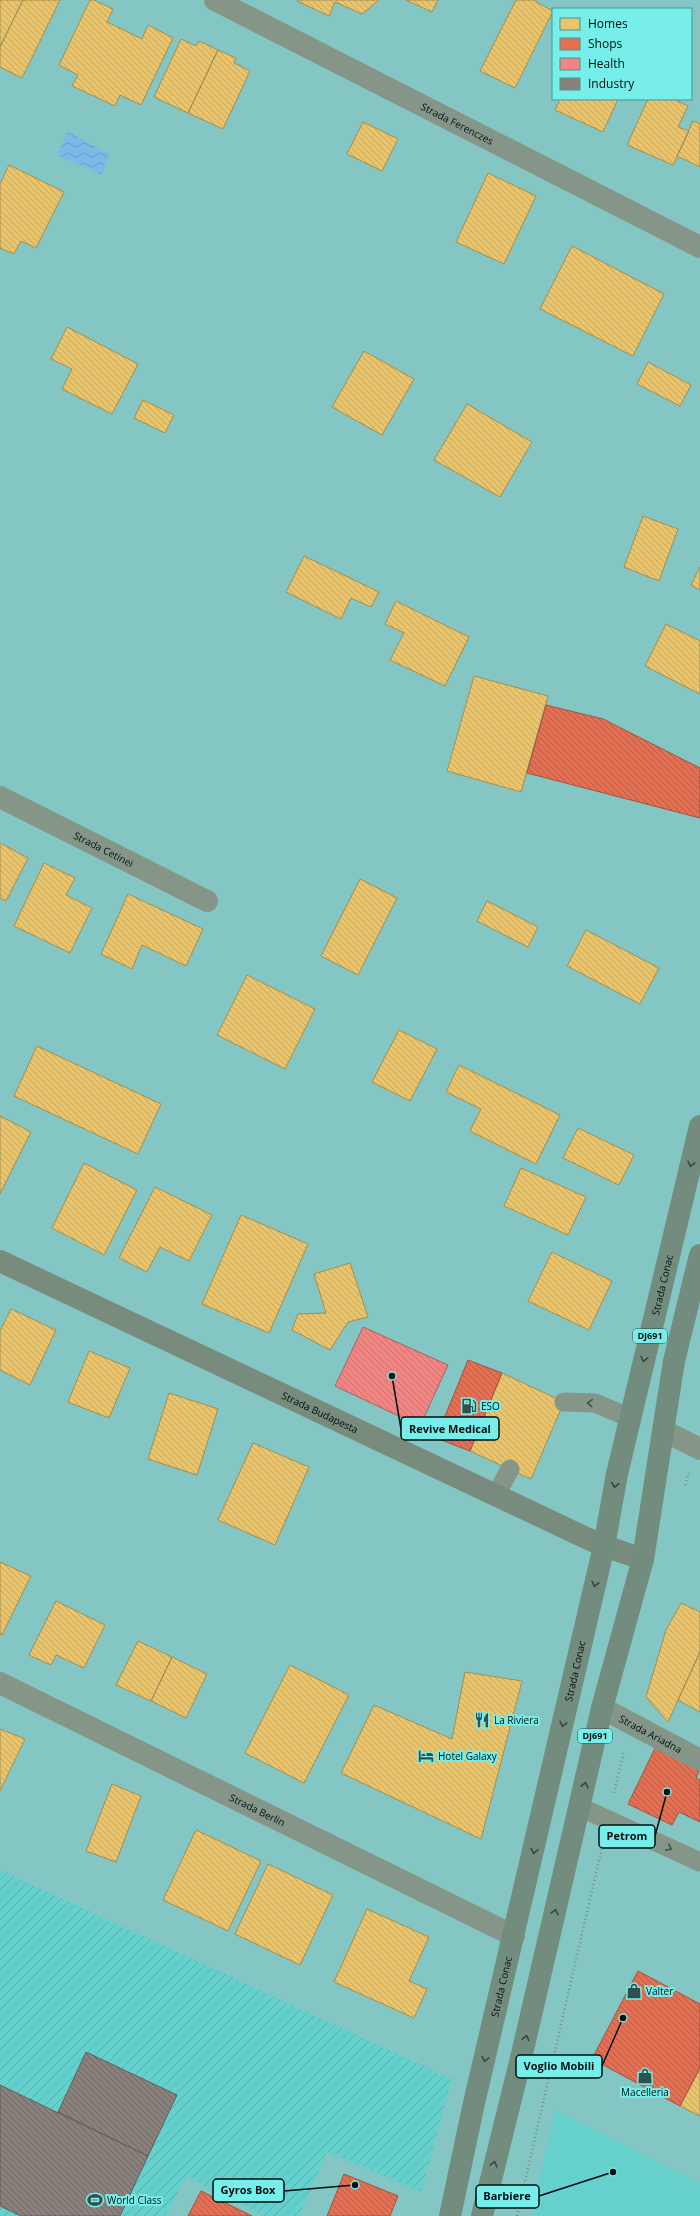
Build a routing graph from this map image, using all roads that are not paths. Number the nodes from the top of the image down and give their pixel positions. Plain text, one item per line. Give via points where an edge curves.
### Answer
1 (215, 0) edge
2 (700, 247) edge
3 (0, 797) edge
4 (207, 901) dead end
5 (700, 1126) edge
6 (700, 1255) edge
7 (0, 1261) edge
8 (564, 1402) dead end
9 (630, 1418) junction
10 (664, 1431) junction
11 (700, 1449) edge
12 (510, 1469) dead end
13 (496, 1495) junction
14 (604, 1546) junction
15 (643, 1559) junction
16 (0, 1683) edge
17 (602, 1708) junction
18 (700, 1760) edge
19 (580, 1807) junction
20 (700, 1862) edge
21 (514, 1936) junction
22 (450, 2216) edge
23 (482, 2216) edge

1 - 2 street, Strada Ferenczes
3 - 4 street, Strada Cetinei
5 -> 9 main road, Strada Conac / DJ691
6 - 10 main road, DJ691 via 674,1361
7 - 13 street, Strada Budapesta
9 -> 8 lane via 595,1403
9 -> 14 main road, Strada Conac / DJ691
10 - 11 street
10 - 15 main road, DJ691
12 - 13 lane
13 - 14 street, Strada Budapesta
14 - 15 street, Strada Budapesta
14 -> 21 main road, Strada Conac / DJ691
15 - 17 main road, DJ691
16 - 21 street, Strada Berlin
17 - 18 street, Strada Ariadna
19 -> 17 main road, DJ691
19 -> 20 lane
23 -> 19 main road, DJ691
21 -> 22 main road, Strada Conac / DJ691

